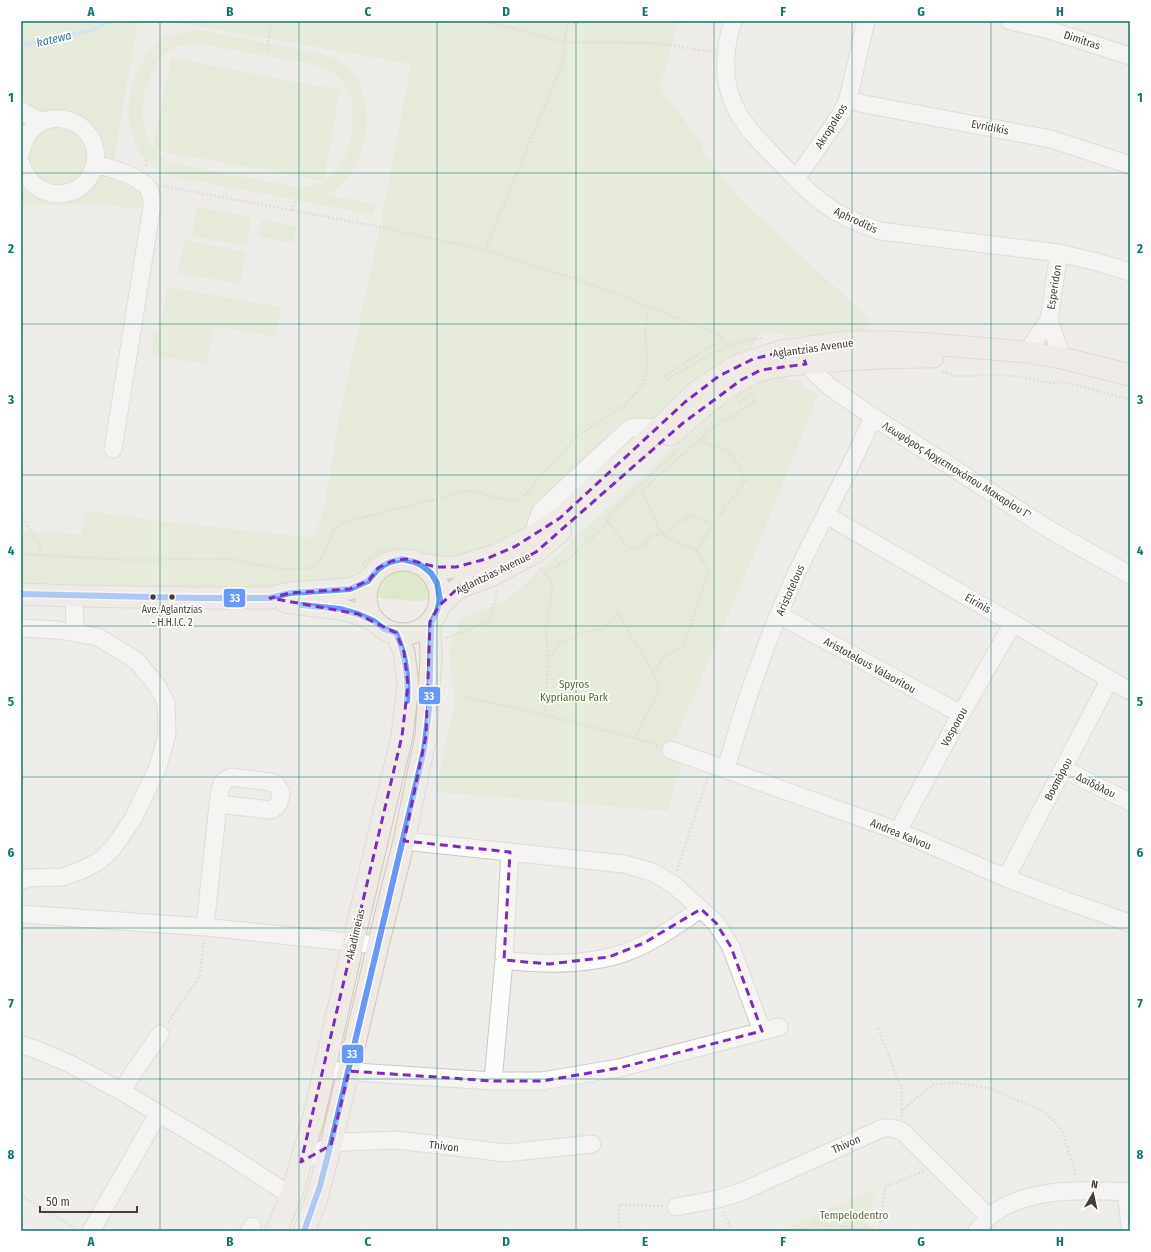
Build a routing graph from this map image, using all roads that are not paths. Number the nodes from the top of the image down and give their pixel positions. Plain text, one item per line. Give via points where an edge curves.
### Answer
1 (733, 21) edge
2 (866, 21) edge
3 (1010, 21) edge
4 (1130, 56) edge
5 (848, 99) junction
6 (21, 111) edge
7 (41, 121) junction
8 (21, 152) edge
9 (21, 163) edge
10 (95, 164) junction
11 (1130, 165) edge
12 (796, 179) junction
13 (38, 188) junction
14 (21, 190) edge
15 (1059, 254) junction
16 (1130, 272) edge
17 (1049, 320) junction
18 (1027, 352) junction
19 (803, 356) junction
20 (1062, 358) junction
21 (1130, 375) edge
22 (1130, 388) edge
23 (872, 417) junction
24 (113, 449) dead end
25 (826, 514) junction
26 (418, 557) junction
27 (364, 574) junction
28 (1130, 576) edge
29 (21, 594) edge
30 (74, 596) junction
31 (270, 598) junction
32 (435, 614) junction
33 (779, 615) junction
34 (374, 621) junction
35 (1013, 623) junction
36 (21, 628) edge
37 (75, 632) junction
38 (396, 633) junction
39 (1110, 679) junction
40 (1130, 691) edge
41 (960, 714) junction
42 (671, 750) road end
43 (719, 768) junction
44 (1063, 769) junction
45 (1130, 802) edge
46 (218, 804) dead end
47 (898, 831) junction
48 (404, 841) junction
49 (510, 852) junction
50 (1006, 878) junction
51 (21, 881) edge
52 (701, 909) junction
53 (21, 914) edge
54 (1130, 923) edge
55 (205, 927) junction
56 (353, 943) junction
57 (378, 945) junction
58 (504, 960) junction
59 (779, 1027) dead end
60 (762, 1031) junction
61 (160, 1034) road end
62 (21, 1045) edge
63 (325, 1070) junction
64 (349, 1071) junction
65 (493, 1081) junction
66 (121, 1091) junction
67 (158, 1114) junction
68 (592, 1144) dead end
69 (331, 1146) junction
70 (301, 1162) junction
71 (1128, 1192) edge
72 (291, 1196) junction
73 (676, 1207) road end
74 (989, 1217) junction
75 (1130, 1226) edge
76 (91, 1231) edge
77 (276, 1231) edge
78 (304, 1231) edge
79 (977, 1231) edge

1 - 12 street, Aphroditis via 728,37 726,70 729,92 735,108 757,138
2 - 5 street, Akropoleos
3 - 4 street, Dimitras via 1049,30
5 - 11 street, Evridikis via 1051,139
5 - 12 street, Akropoleos
6 - 7 street
7 - 8 street via 28,133
7 - 10 street via 72,121 84,128 94,145
9 - 13 street via 25,175
10 - 13 street via 92,175 76,190 53,194
10 - 24 street via 134,178 147,186 152,198
12 - 15 street, Aphroditis via 838,213 880,231
13 - 14 street
15 - 16 street, Aphroditis
15 - 17 street, Esperidon
17 - 18 street, Esperidon
17 - 20 street, Esperidon
18 - 19 main road, Aglantzias Avenue via 888,342 845,342
18 - 20 main road, Aglantzias Avenue
19 - 22 main road, Aglantzias Avenue via 854,359 958,357 1043,366
19 - 23 street, Λεωφόρος Αρχιεπισκόπου Μακαρίου Γ' via 830,387
19 - 26 main road, Aglantzias Avenue via 781,351 738,365 700,389 560,518 497,555 448,568
19 - 32 main road, Aglantzias Avenue via 785,365 761,370 741,380 706,404 536,552 491,576 458,588
20 - 21 main road, Aglantzias Avenue
23 - 25 street, Aristotelous
23 - 28 street, Λεωφόρος Αρχιεπισκόπου Μακαρίου Γ' via 1046,527
25 - 33 street, Aristotelous
25 - 35 street, Eirinis
26 - 27 main road via 392,561
26 - 32 main road via 436,581 440,596
27 - 31 main road via 358,586 350,589 290,593
27 - 34 main road via 366,604
29 - 30 main road
30 - 31 main road
30 - 37 street
31 - 34 main road via 340,609
32 - 38 main road via 423,628 415,632
32 - 48 main road via 426,736
33 - 41 street, Aristotelous Valaoritou
33 - 43 street, Aristotelous via 732,747
34 - 38 main road via 384,629
35 - 39 street, Eirinis
35 - 41 street, Vosporou
36 - 37 street
37 - 51 street via 98,637 137,661 158,687 166,703 167,734 158,767 133,819 113,848 99,861 63,877 27,878
38 - 56 main road, Akadimeias via 404,652 408,686 402,736
39 - 40 street, Eirinis
39 - 44 street, Βοσπόρου
41 - 47 street, Vosporou
42 - 43 street, Andrea Kalvou
43 - 47 street, Andrea Kalvou
44 - 45 street, Δαιδάλου
44 - 50 street, Βοσπόρου
46 - 55 street
47 - 50 street, Andrea Kalvou
48 - 49 street
48 - 57 main road
49 - 52 street via 624,864 652,872 668,881
49 - 58 street
50 - 54 street, Andrea Kalvou
52 - 58 street via 627,952 549,964
52 - 60 street via 716,923 730,947
53 - 55 street
55 - 56 street
56 - 57 street
56 - 63 main road, Akadimeias
57 - 64 main road
58 - 65 street
59 - 60 street
60 - 65 street via 601,1072 542,1081
61 - 66 street
62 - 66 street via 70,1064
63 - 64 street
63 - 70 main road, Akadimeias
64 - 65 street
64 - 69 main road
66 - 67 street
67 - 72 street via 227,1154
67 - 76 street
68 - 69 street, Thivon via 506,1153 397,1140 344,1142
69 - 70 street, Thivon
69 - 78 main road via 316,1201
70 - 72 main road, Akadimeias
71 - 74 street via 1076,1190 1028,1198 1010,1204
71 - 75 street
72 - 77 main road, Akadimeias
73 - 74 street, Thivon via 741,1192 883,1128 892,1128 902,1131
74 - 79 street

